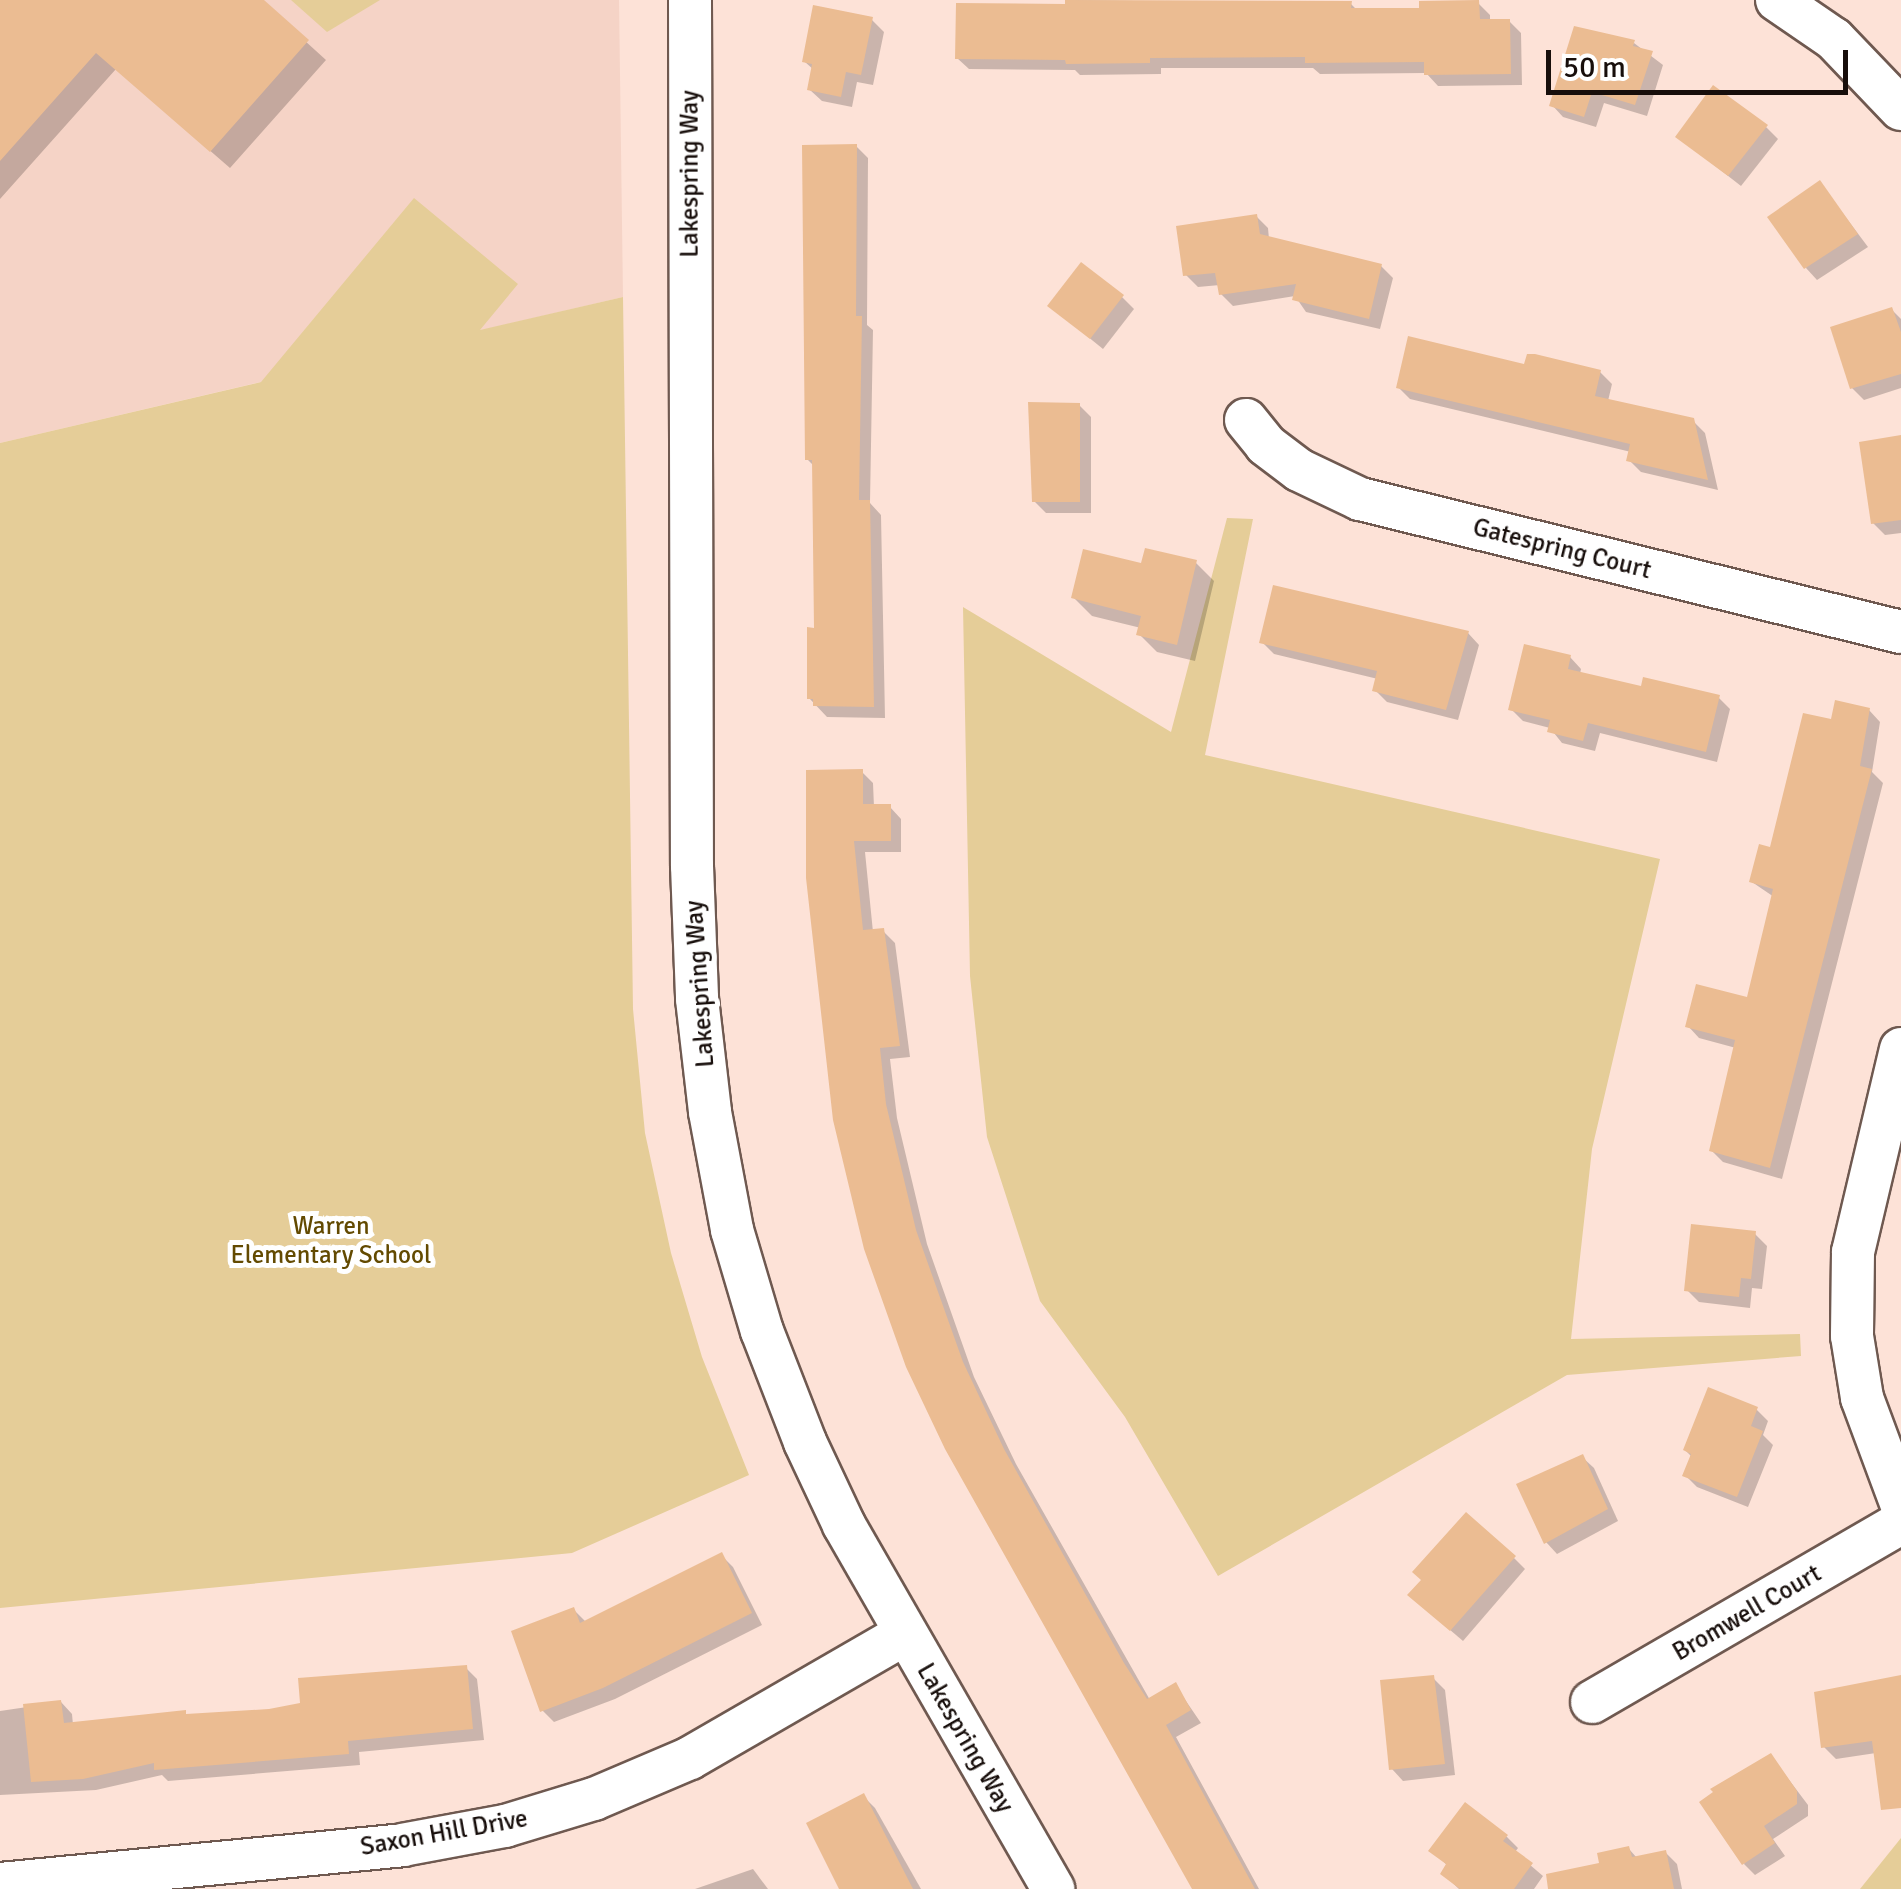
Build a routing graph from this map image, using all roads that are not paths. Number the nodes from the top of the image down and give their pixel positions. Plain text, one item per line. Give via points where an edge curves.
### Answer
1 (690, 0) edge
2 (1778, 0) edge
3 (1897, 95) edge
4 (1246, 420) dead end
5 (1901, 632) edge
6 (1901, 1050) edge
7 (1901, 1503) edge
8 (1901, 1524) edge
9 (905, 1634) junction
10 (1592, 1702) dead end
11 (0, 1884) edge
12 (1053, 1889) edge

1 - 9 street, Lakespring Way via 692,829 710,1112 732,1230 762,1331 805,1442
2 - 3 street
4 - 5 street, Gatespring Court via 1266,446 1299,470 1360,499
6 - 7 street via 1853,1252 1852,1336 1862,1398
8 - 10 street, Bromwell Court
9 - 11 street, Saxon Hill Drive via 690,1758 594,1799 505,1826 402,1845
9 - 12 street, Lakespring Way

